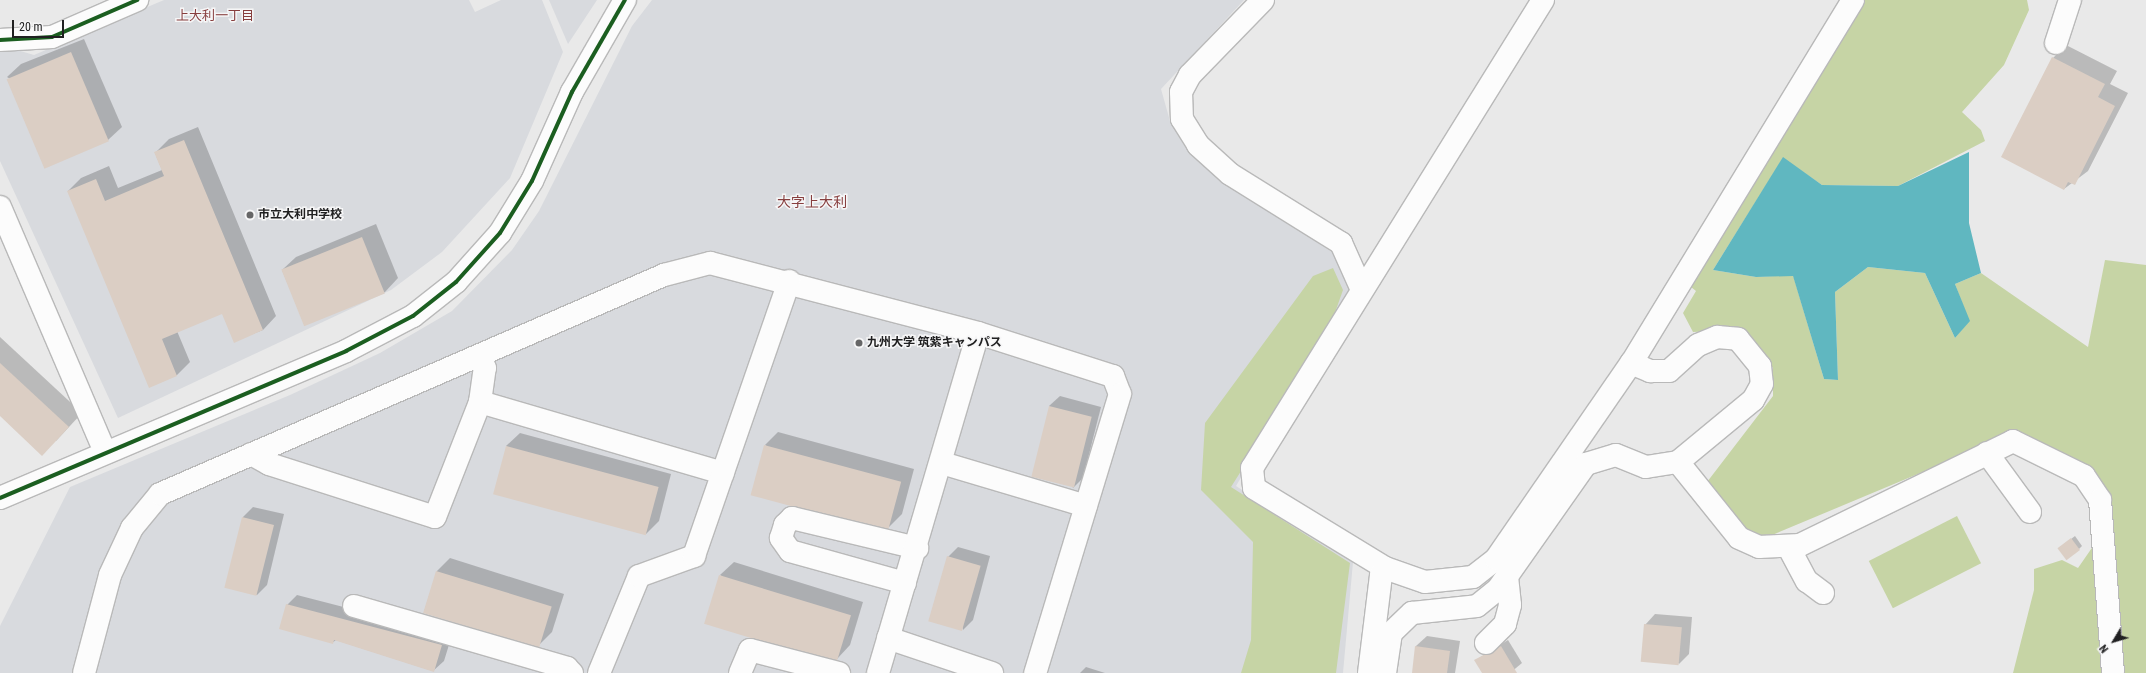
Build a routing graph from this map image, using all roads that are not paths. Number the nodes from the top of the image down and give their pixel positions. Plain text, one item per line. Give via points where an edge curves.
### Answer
1 (137, 0) edge
2 (625, 0) edge
3 (1263, 0) edge
4 (1543, 0) edge
5 (1853, 0) edge
6 (2070, 0) edge
7 (0, 40) edge
8 (2056, 42) dead end
9 (0, 207) edge
10 (789, 281) junction
11 (1362, 290) junction
12 (978, 333) junction
13 (480, 356) junction
14 (1631, 363) junction
15 (480, 402) junction
16 (105, 452) junction
17 (1987, 453) junction
18 (251, 454) junction
19 (1678, 462) junction
20 (942, 464) junction
21 (723, 473) junction
22 (0, 498) edge
23 (1086, 506) junction
24 (2030, 512) dead end
25 (1788, 546) junction
26 (917, 548) junction
27 (1385, 568) junction
28 (1507, 576) junction
29 (905, 583) junction
30 (1823, 593) dead end
31 (354, 606) dead end
32 (888, 638) junction
33 (1486, 642) dead end
34 (84, 673) edge
35 (572, 673) edge
36 (599, 673) edge
37 (740, 673) edge
38 (839, 673) edge
39 (878, 673) edge
40 (992, 673) edge
41 (1035, 673) edge
42 (1369, 673) edge
43 (1386, 673) edge
44 (2113, 673) edge

1 - 7 street via 52,37
2 - 16 street via 572,92 532,181 500,234 456,282 413,316 346,351
3 - 11 street via 1190,75 1181,92 1182,119 1198,144 1230,174 1341,243
4 - 11 street
5 - 14 street
6 - 8 street
9 - 16 street
10 - 12 street
10 - 13 street via 710,263 664,274
10 - 21 street
11 - 27 street via 1252,468 1251,477 1254,488
12 - 20 street
12 - 23 street via 1113,376 1120,394
13 - 15 street via 485,368
13 - 18 street
14 - 19 street via 1650,371 1669,371 1698,345 1717,336 1738,339 1760,366 1762,384 1753,400
14 - 27 street via 1496,560 1473,577 1426,582
15 - 18 street via 435,516 269,464
15 - 21 street
16 - 22 street
17 - 24 street
17 - 25 street via 1800,545
17 - 44 street via 2013,440 2084,476 2100,500
18 - 34 street via 160,494 132,528 110,575
19 - 25 street via 1739,538 1759,547
19 - 28 street via 1646,467 1616,455 1586,464
20 - 23 street
20 - 26 street
21 - 36 street via 694,556 640,576
23 - 41 street
25 - 30 street via 1807,581
26 - 29 street
26 - 29 street via 792,518 785,525 781,538 790,551
27 - 42 street via 1380,576
28 - 33 street via 1510,605 1505,624
28 - 43 street via 1498,589 1477,606 1412,613 1392,633
29 - 32 street
31 - 35 street via 567,668
32 - 39 street
32 - 40 street
37 - 38 street via 750,650

